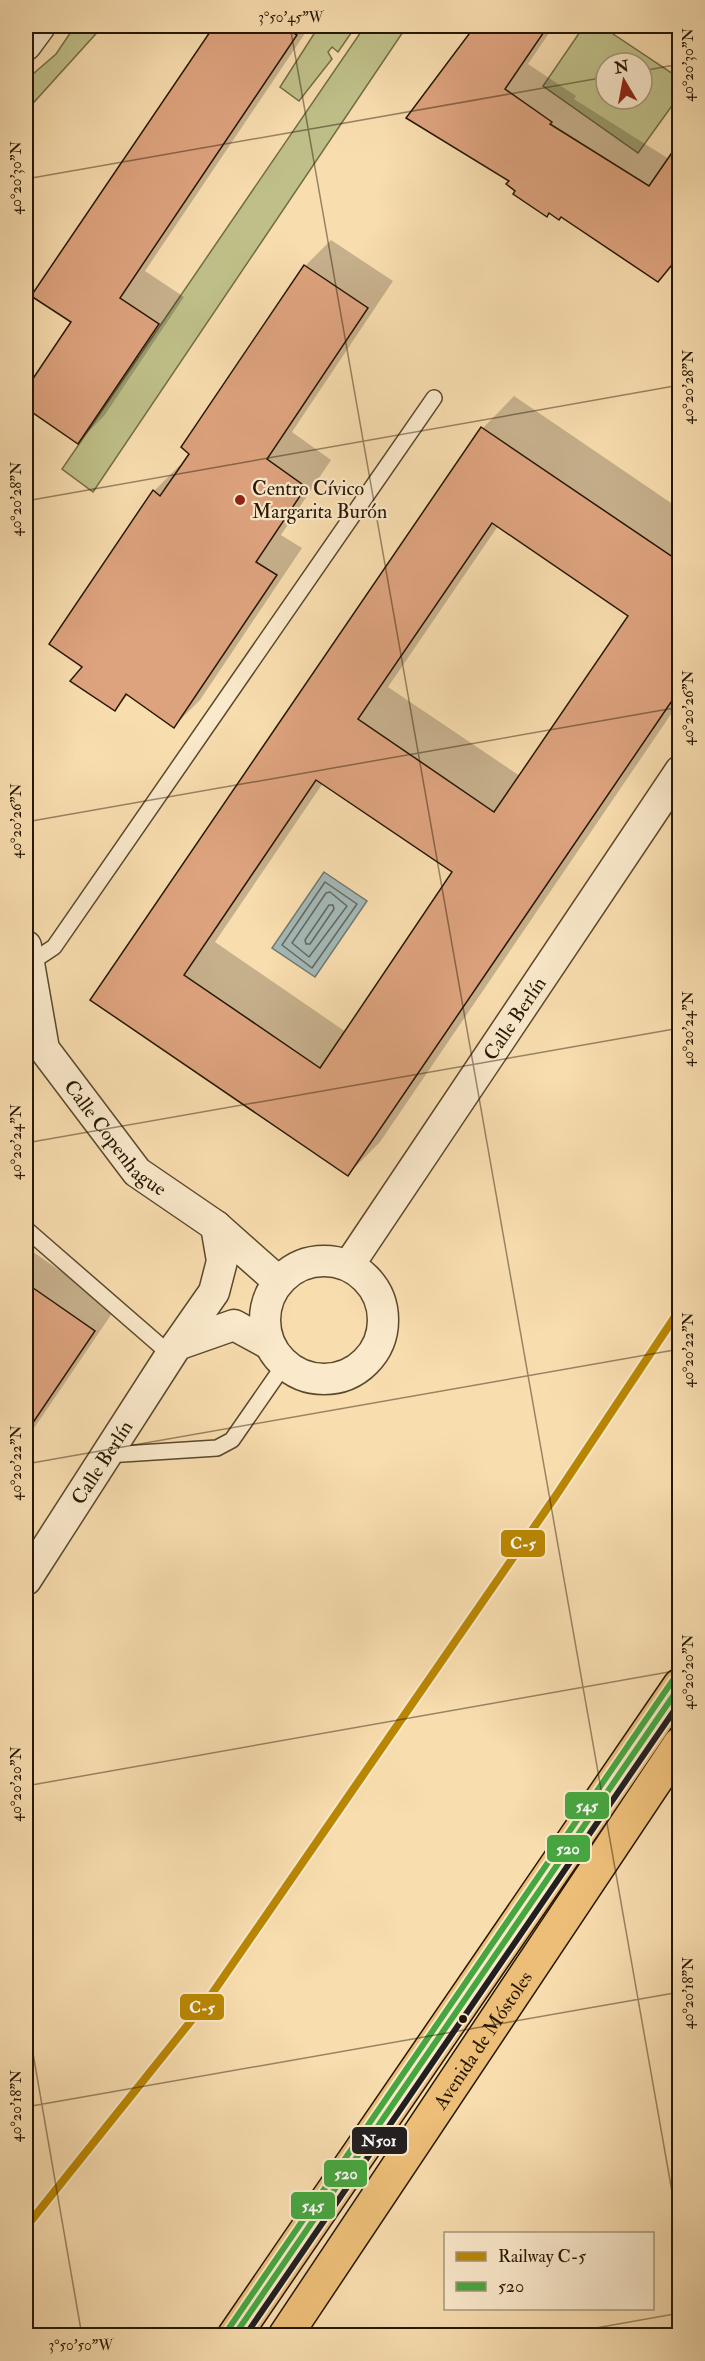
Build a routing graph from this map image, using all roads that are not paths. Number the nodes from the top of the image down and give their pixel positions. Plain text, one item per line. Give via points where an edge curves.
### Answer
1 (40, 26) edge
2 (26, 45) edge
3 (434, 398) dead end
4 (680, 771) edge
5 (26, 956) edge
6 (216, 1226) junction
7 (26, 1229) edge
8 (349, 1265) junction
9 (278, 1281) junction
10 (174, 1350) junction
11 (277, 1354) junction
12 (107, 1455) junction
13 (26, 1580) edge
14 (680, 1685) edge
15 (680, 1744) edge
16 (234, 2336) edge
17 (285, 2336) edge

1 - 2 street
3 - 5 lane via 54,947
4 - 8 street, Calle Berlín
5 - 6 street, Calle Copenhague via 44,1049 137,1172
6 - 9 street, Calle Copenhague
6 - 10 street, Calle Berlín via 222,1261 214,1292
7 - 10 lane
8 - 9 street via 311,1261
8 - 11 street via 366,1276 377,1292 383,1311 383,1331 376,1350 363,1365 346,1375 327,1379 307,1377
9 - 11 street via 265,1311 265,1328
10 - 11 street via 234,1325
10 - 12 street, Calle Berlín
11 - 12 lane via 232,1440 217,1448
12 - 13 street, Calle Berlín
14 - 16 main road, Avenida de Móstoles
15 - 17 main road, Avenida de Móstoles

